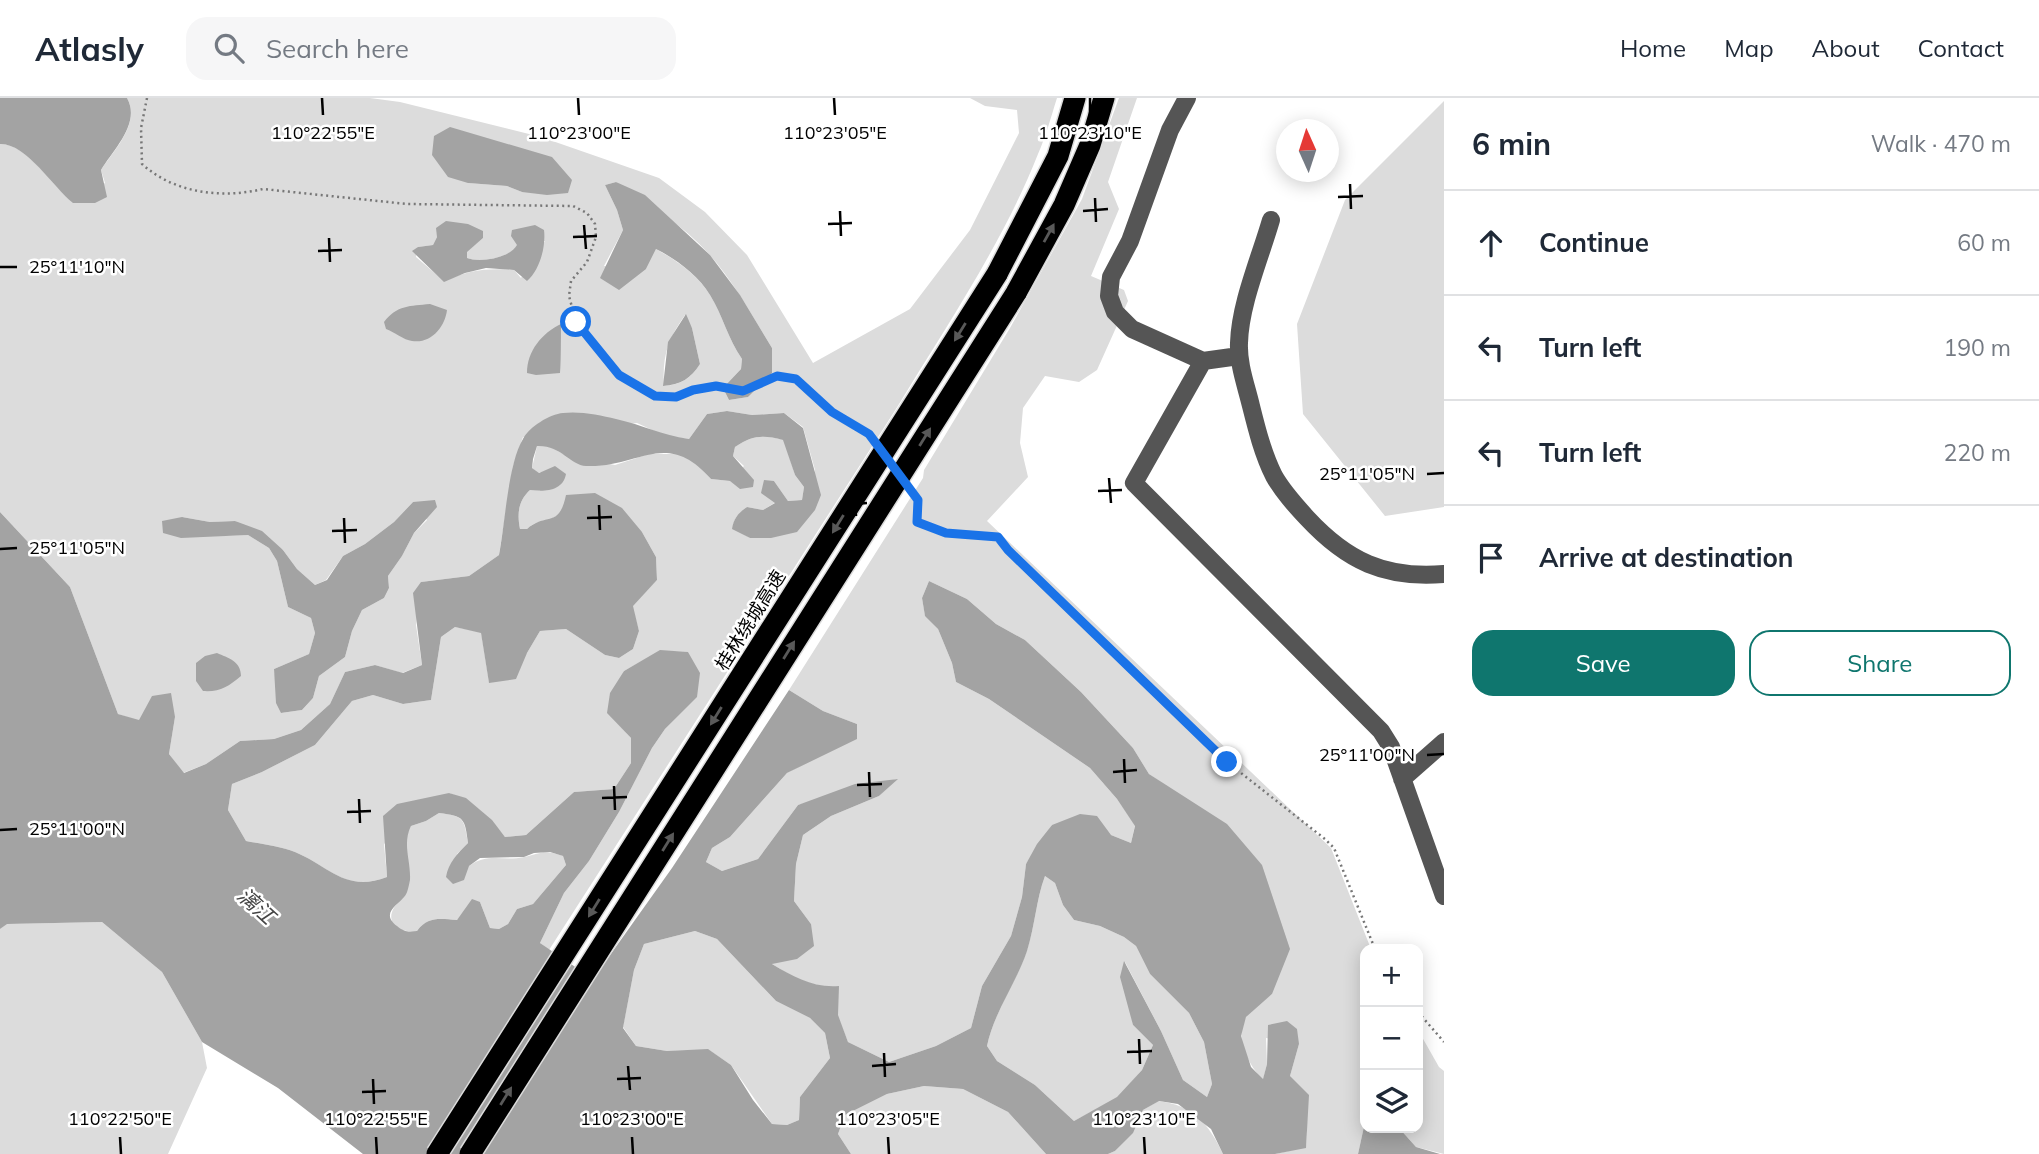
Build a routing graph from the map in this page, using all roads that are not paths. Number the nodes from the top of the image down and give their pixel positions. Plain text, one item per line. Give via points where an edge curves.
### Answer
1 (1075, 98) edge
2 (1104, 98) edge
3 (1187, 98) edge
4 (1271, 220) dead end
5 (1239, 356) junction
6 (1203, 361) junction
7 (1444, 574) edge
8 (1444, 742) edge
9 (1402, 779) junction
10 (1444, 896) edge
11 (437, 1154) edge
12 (470, 1154) edge

1 -> 11 highway, 桂林绕城高速, bridge via 1058,156 997,274
12 -> 2 highway, bridge via 1016,293 1064,205
3 - 6 street via 1170,130 1108,290 1112,307 1132,329
4 - 5 street via 1242,316
5 - 6 street
5 - 7 street via 1261,443 1275,477 1326,539 1346,554 1399,574
6 - 9 street via 1134,483 1381,730
8 - 9 street
9 - 10 street

